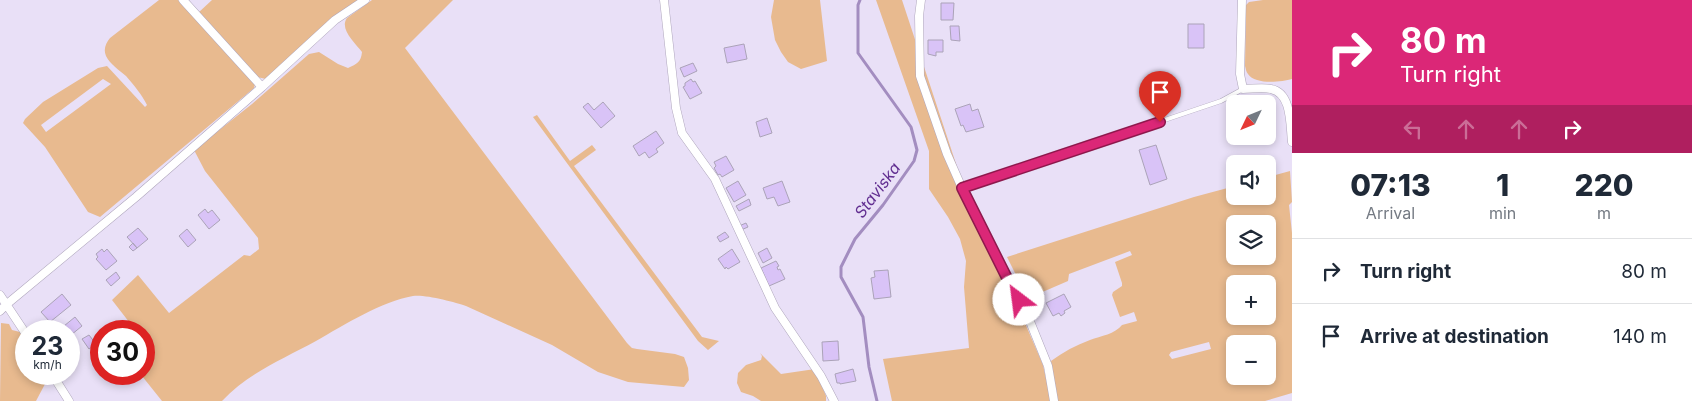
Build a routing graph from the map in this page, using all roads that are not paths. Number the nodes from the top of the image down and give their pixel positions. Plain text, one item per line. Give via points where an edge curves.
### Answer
1 (183, 0) edge
2 (366, 0) edge
3 (664, 0) edge
4 (921, 0) edge
5 (1242, 0) edge
6 (262, 88) junction
7 (1243, 89) junction
8 (1292, 142) edge
9 (962, 188) junction
10 (0, 294) edge
11 (7, 304) junction
12 (0, 311) edge
13 (17, 320) edge
14 (59, 385) edge
15 (69, 401) edge
16 (834, 401) edge
17 (1054, 401) edge

1 - 6 street
2 - 6 street via 335,20
3 - 16 street via 676,108 682,133 715,179 775,308
4 - 9 street via 920,76
5 - 7 street via 1240,74
6 - 11 street
7 - 8 street via 1272,89 1284,97
7 - 9 lane via 1221,101
9 - 17 street via 1025,309 1048,366
10 - 11 street
11 - 12 street
11 - 13 street
14 - 15 street

